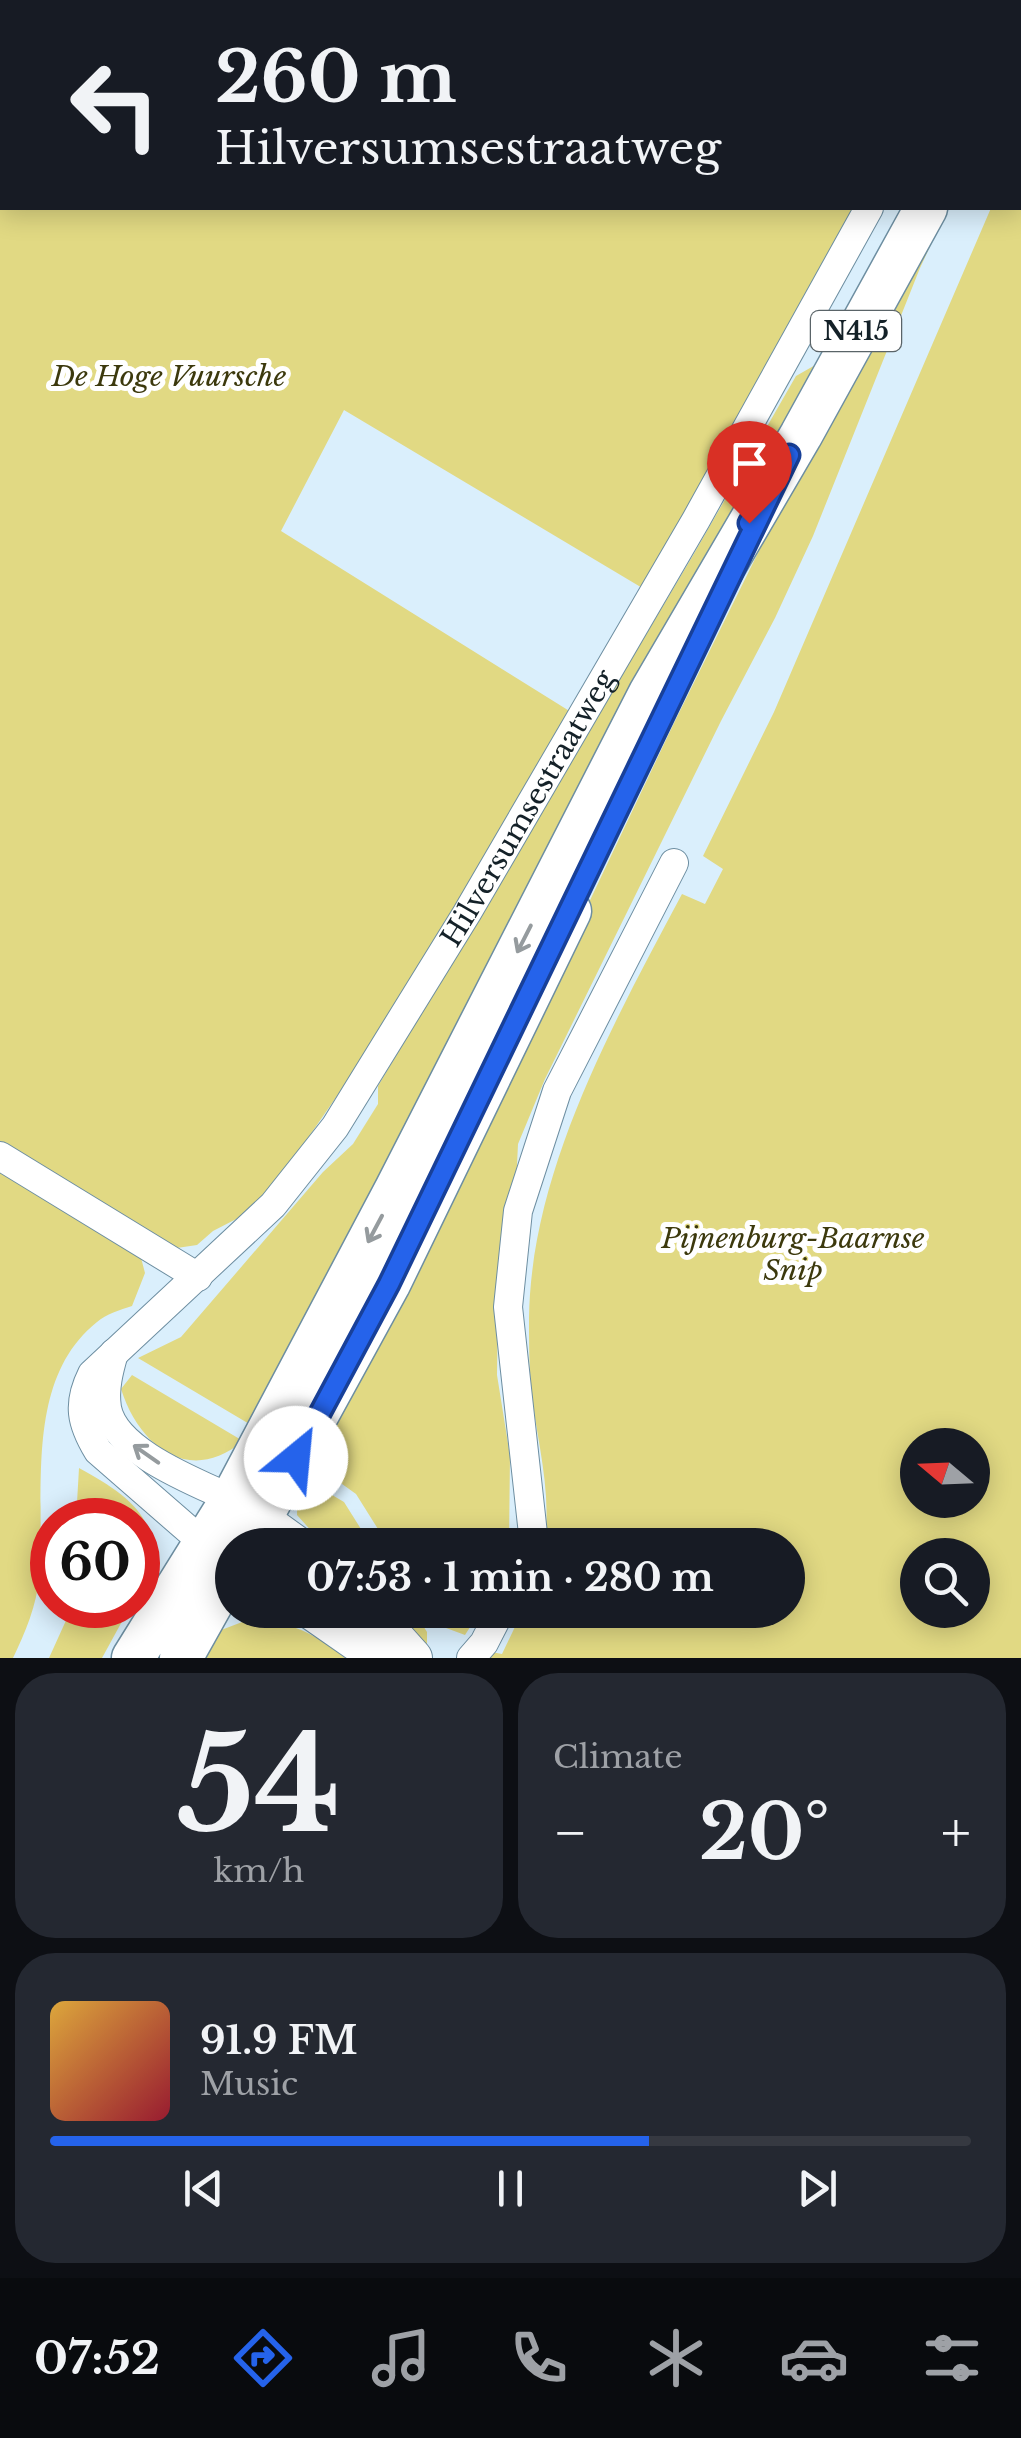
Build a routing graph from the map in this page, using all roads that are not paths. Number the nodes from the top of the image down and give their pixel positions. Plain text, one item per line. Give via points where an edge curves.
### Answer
1 (868, 210) edge
2 (925, 210) edge
3 (674, 862) dead end
4 (0, 1156) edge
5 (198, 1277) junction
6 (114, 1353) junction
7 (217, 1528) edge
8 (222, 1528) edge
9 (242, 1528) edge
10 (532, 1528) edge
11 (215, 1560) edge
12 (215, 1585) edge
13 (337, 1628) edge
14 (386, 1628) edge
15 (492, 1628) edge
16 (132, 1658) edge
17 (182, 1658) edge
18 (380, 1658) edge
19 (413, 1658) edge
20 (471, 1658) edge

1 - 5 street, Hilversumsestraatweg via 467,914 335,1127 273,1205
2 - 9 main road, N415 via 789,455 389,1284
3 - 10 street via 556,1091 518,1210 508,1308
4 - 5 street
5 - 6 street, Hilversumsestraatweg
6 - 7 street, Hilversumsestraatweg via 82,1392 86,1432 98,1451
8 -> 6 street via 118,1432 107,1410
11 - 16 main road, N415 via 152,1624
12 - 17 main road, N415
13 - 18 street
14 - 19 street
15 - 20 street

